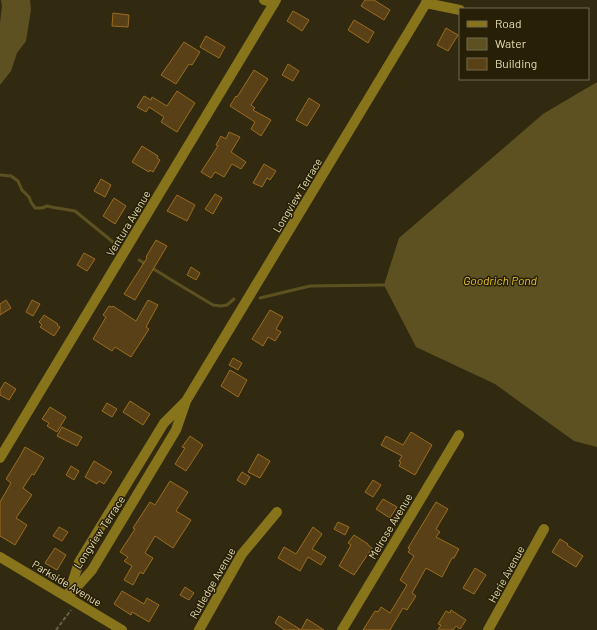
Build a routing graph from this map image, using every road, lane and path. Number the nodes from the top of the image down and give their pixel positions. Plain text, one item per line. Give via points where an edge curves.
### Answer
1 (264, 0) edge
2 (275, 1) edge
3 (427, 1) edge
4 (459, 10) edge
5 (186, 401) junction
6 (459, 435) dead end
7 (0, 458) edge
8 (277, 512) dead end
9 (544, 529) dead end
10 (0, 557) edge
11 (68, 597) junction
12 (77, 602) junction
13 (56, 630) edge
14 (122, 630) edge
15 (199, 630) edge
16 (342, 630) edge
17 (488, 630) edge

1 - 2 street
2 - 7 street, Ventura Avenue
3 - 4 street
3 - 5 street, Longview Terrace
5 - 11 street, Longview Terrace via 176,430 92,570
5 - 11 street, Longview Terrace via 164,423 79,562
6 - 16 street, Melrose Avenue
8 - 15 street, Rutledge Avenue via 242,554
9 - 17 street, Herie Avenue
10 - 11 street, Parkside Avenue
11 - 12 street, Parkside Avenue
12 - 13 path
12 - 14 street, Parkside Avenue

